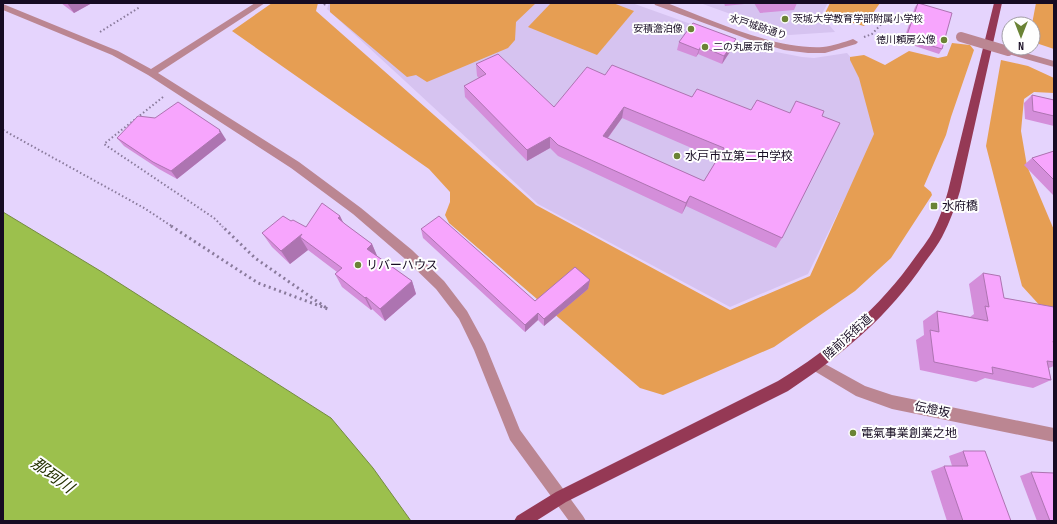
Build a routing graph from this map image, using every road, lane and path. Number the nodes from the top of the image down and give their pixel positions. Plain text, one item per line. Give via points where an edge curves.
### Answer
1 (261, 3) edge
2 (658, 3) edge
3 (998, 3) edge
4 (3, 7) edge
5 (140, 7) dead end
6 (917, 26) edge
7 (958, 37) dead end
8 (86, 40) junction
9 (853, 42) joint
10 (1054, 64) edge
11 (151, 73) junction
12 (174, 88) junction
13 (3, 130) edge
14 (816, 365) junction
15 (1054, 435) edge
16 (561, 497) junction
17 (522, 521) edge
18 (578, 521) edge

1 - 11 street
2 - 9 street, 水戸城跡通り via 784,47 825,50
3 - 14 main road, 陸前浜街道 via 954,191 937,235 905,282 855,334
4 - 8 street
5 - 8 path
6 - 9 path via 887,18 872,34
7 - 10 street, bridge
8 - 11 street
11 - 12 street
12 - 13 path via 104,144 214,218 255,258 328,309 258,283 144,208
12 - 16 street via 295,165 358,211 440,285 463,315 480,348 515,435
14 - 15 street, 伝燈坂 via 861,391 892,402
14 - 16 main road, 陸前浜街道 via 747,405
16 - 17 main road, 陸前浜街道
16 - 18 street

